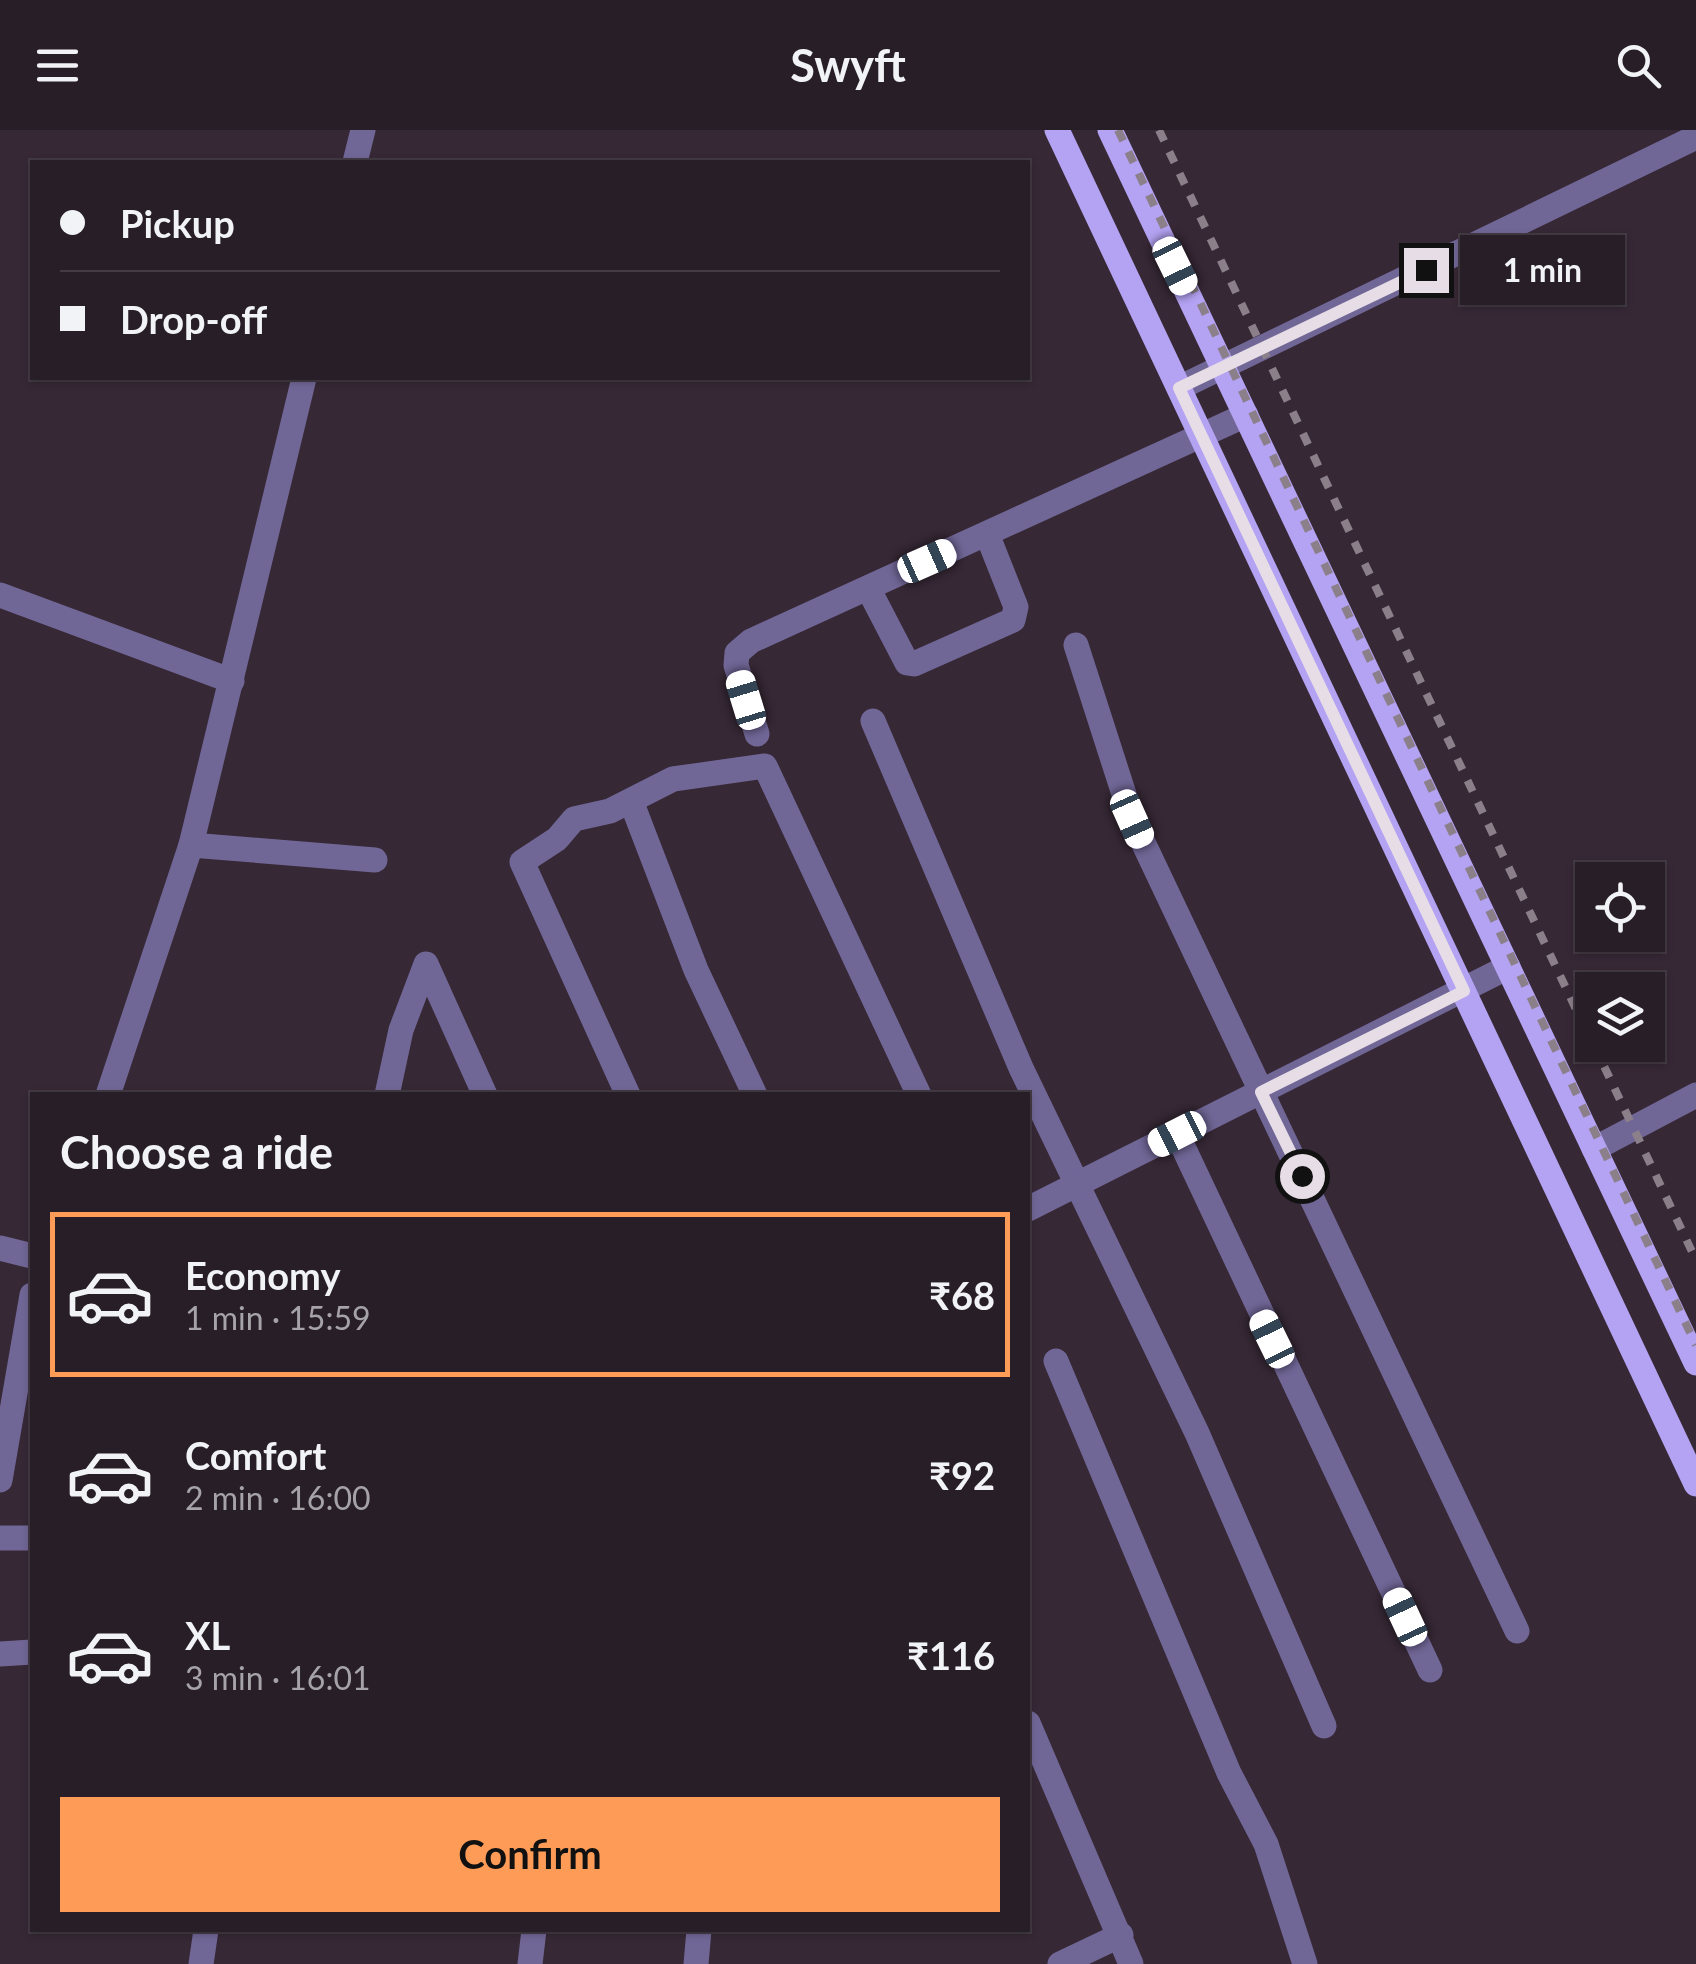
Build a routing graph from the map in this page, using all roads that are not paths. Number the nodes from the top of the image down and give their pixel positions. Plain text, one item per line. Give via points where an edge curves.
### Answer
1 (363, 130) edge
2 (1057, 130) edge
3 (1110, 130) edge
4 (1696, 138) edge
5 (356, 160) edge
6 (1224, 368) junction
7 (304, 380) edge
8 (1179, 388) junction
9 (1246, 415) junction
10 (1202, 436) junction
11 (986, 534) junction
12 (868, 588) junction
13 (0, 595) edge
14 (1076, 645) dead end
15 (232, 681) junction
16 (873, 721) dead end
17 (757, 734) dead end
18 (631, 801) junction
19 (190, 845) junction
20 (375, 860) dead end
21 (1508, 967) junction
22 (1464, 991) junction
23 (109, 1092) edge
24 (388, 1092) edge
25 (484, 1092) edge
26 (627, 1092) edge
27 (754, 1092) edge
28 (918, 1092) edge
29 (1261, 1092) junction
30 (1696, 1096) edge
31 (1177, 1134) junction
32 (1594, 1149) junction
33 (1077, 1184) junction
34 (1030, 1208) edge
35 (0, 1248) edge
36 (30, 1256) edge
37 (30, 1308) edge
38 (1056, 1361) dead end
39 (1696, 1363) edge
40 (0, 1480) edge
41 (1696, 1484) edge
42 (0, 1538) edge
43 (30, 1538) edge
44 (1517, 1631) dead end
45 (30, 1652) edge
46 (0, 1654) edge
47 (1430, 1670) dead end
48 (1324, 1726) dead end
49 (1030, 1729) edge
50 (206, 1932) edge
51 (534, 1932) edge
52 (699, 1932) edge
53 (1121, 1934) junction
54 (200, 1964) edge
55 (530, 1964) edge
56 (696, 1964) edge
57 (1060, 1964) edge
58 (1131, 1964) edge
59 (1306, 1964) edge

1 - 5 street
2 - 8 main road
3 - 6 main road
4 - 6 street
6 - 8 street
6 - 9 main road
7 - 15 street
8 - 10 main road
9 - 10 street
9 - 21 main road
10 - 11 street
10 - 22 main road
11 - 12 street
11 - 12 street via 1016,607 1013,620 907,663
12 - 17 street via 737,653
13 - 15 street
14 - 29 street via 1132,819
15 - 19 street
16 - 33 street
18 - 26 street via 574,819 522,862
18 - 27 street via 696,970
18 - 28 street via 673,780 765,766
19 - 20 street
19 - 23 street
21 - 22 street
21 - 32 main road
22 - 29 street
22 - 41 main road
24 - 25 street via 426,964
29 - 31 street
29 - 44 street
30 - 32 street
31 - 33 street
31 - 47 street
32 - 39 main road
33 - 34 street
33 - 48 street via 1197,1433
35 - 36 street
37 - 40 street
38 - 59 street via 1228,1773 1266,1844
42 - 43 street
45 - 46 street
49 - 53 street
50 - 54 street
51 - 55 street
52 - 56 street
53 - 57 street
53 - 58 street

